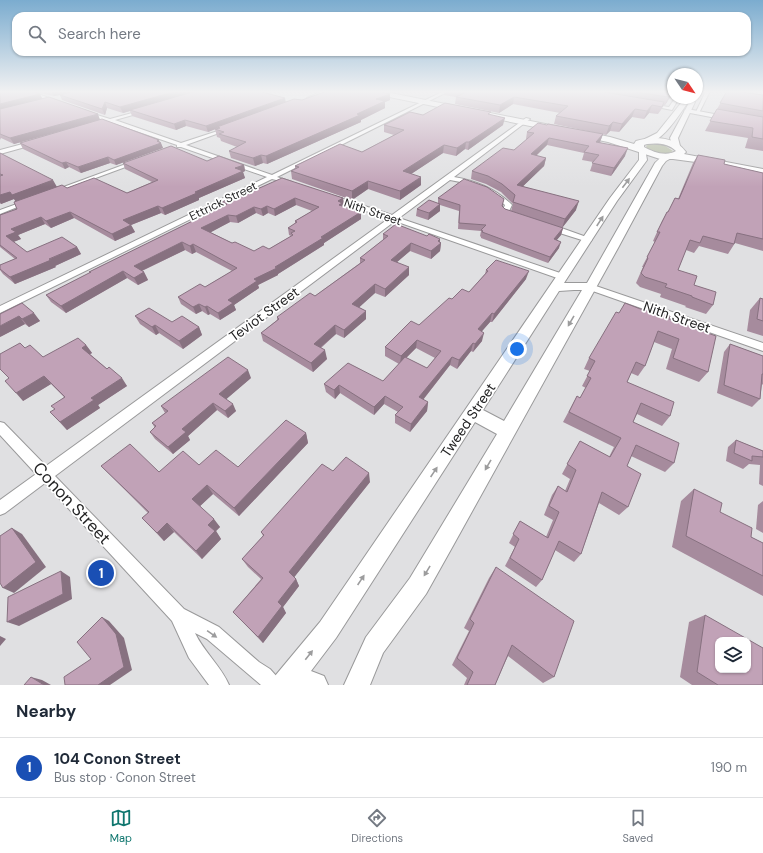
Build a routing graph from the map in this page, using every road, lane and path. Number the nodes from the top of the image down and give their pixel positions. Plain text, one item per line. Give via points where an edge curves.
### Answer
1 (118, 123) edge
2 (382, 123) edge
3 (523, 123) edge
4 (534, 123) edge
5 (668, 123) edge
6 (681, 123) edge
7 (232, 126) edge
8 (36, 142) edge
9 (181, 145) junction
10 (644, 145) junction
11 (172, 148) edge
12 (675, 151) junction
13 (0, 152) edge
14 (142, 159) edge
15 (763, 166) edge
16 (763, 172) edge
17 (272, 177) junction
18 (449, 178) junction
19 (294, 184) edge
20 (45, 195) edge
21 (324, 195) edge
22 (613, 200) junction
23 (30, 201) edge
24 (637, 206) junction
25 (0, 212) edge
26 (394, 219) junction
27 (524, 219) edge
28 (539, 224) edge
29 (588, 239) junction
30 (594, 281) junction
31 (559, 282) junction
32 (0, 310) edge
33 (763, 347) edge
34 (473, 412) junction
35 (0, 427) edge
36 (508, 431) junction
37 (45, 475) junction
38 (0, 508) edge
39 (178, 614) junction
40 (220, 685) edge
41 (273, 685) edge
42 (284, 685) edge
43 (287, 685) edge
44 (315, 685) edge
45 (357, 685) edge

1 - 9 street
2 - 17 street, Ettrick Street
3 - 18 street, Teviot Street
4 - 10 highway via 621,143
5 - 10 main road via 660,135
6 - 12 main road via 674,138
7 - 9 street
8 - 13 street
9 - 11 street
9 - 17 street
10 - 12 highway via 661,142
10 - 12 highway via 656,155
22 -> 10 main road, Tweed Street via 643,160
12 - 15 highway
12 - 16 highway via 703,160
12 - 24 main road via 658,165
14 - 20 street
17 - 19 street
17 - 32 street, Ettrick Street
18 - 26 street, Teviot Street
18 - 27 street via 479,183 509,205 506,214
21 - 26 street, Nith Street
22 - 24 main road
29 -> 22 main road, Tweed Street
23 - 25 street
24 - 30 main road
26 - 31 street, Nith Street
26 - 37 street, Teviot Street
28 - 29 street
29 - 31 main road, Tweed Street
30 - 31 main road via 570,286
30 - 33 street, Nith Street
30 -> 36 main road
31 - 34 main road, Tweed Street
34 - 36 main road
42 -> 34 main road, Tweed Street via 328,630
35 - 37 street, Conon Street
36 -> 45 main road via 418,586 374,645
37 - 38 street, Teviot Street
37 - 39 street, Conon Street
39 - 40 street via 195,652
39 -> 41 street, Conon Street via 212,633
43 - 44 main road via 296,682 309,682

